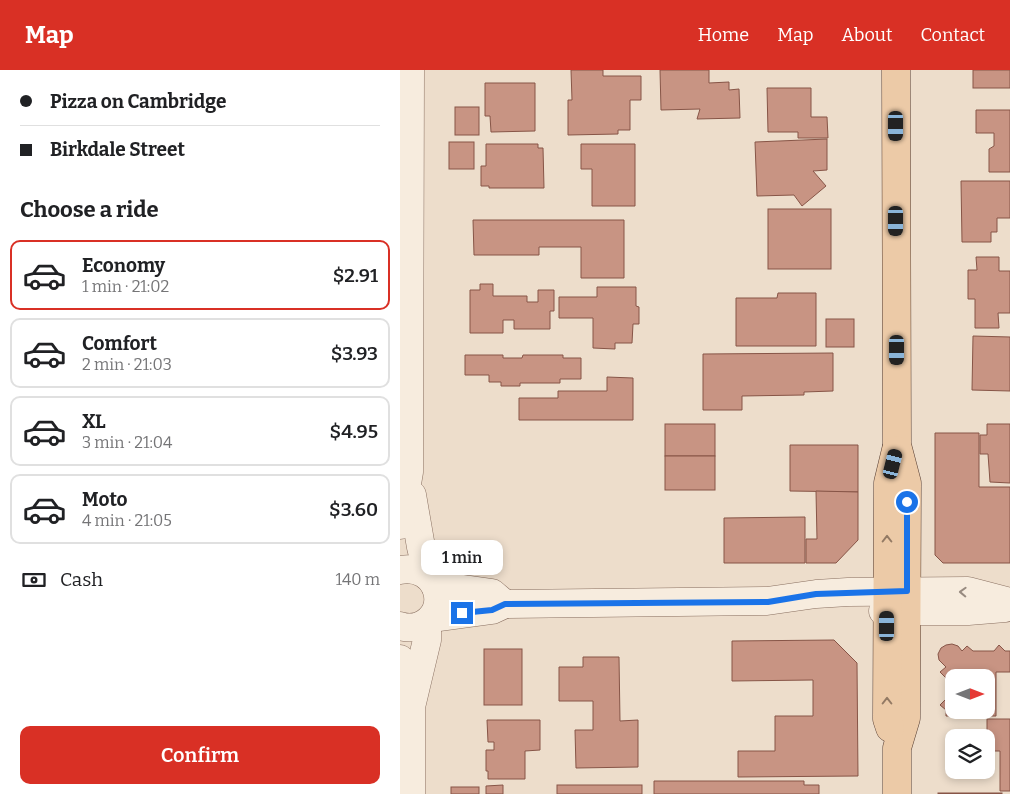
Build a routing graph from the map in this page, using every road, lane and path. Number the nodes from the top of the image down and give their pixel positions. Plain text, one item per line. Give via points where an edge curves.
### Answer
1 (410, 70) edge
2 (896, 70) edge
3 (409, 472) junction
4 (400, 524) edge
5 (400, 570) edge
6 (432, 580) junction
7 (897, 601) junction
8 (1010, 602) edge
9 (505, 604) junction
10 (1010, 607) edge
11 (430, 620) junction
12 (400, 626) edge
13 (400, 659) edge
14 (411, 707) junction
15 (411, 794) edge
16 (897, 794) edge

1 - 3 street
2 - 7 main road via 897,445 888,483
3 - 4 street
3 - 6 street via 417,530
5 - 6 street via 419,570
6 - 9 street via 492,593
6 - 11 street via 438,602
8 -> 7 street via 968,591
7 - 9 street via 816,611 768,602
7 - 10 street via 968,611
7 - 16 main road via 887,719 897,748
9 - 11 street via 492,610
11 - 12 street via 416,627
11 - 14 street
13 - 14 street
14 - 15 street

